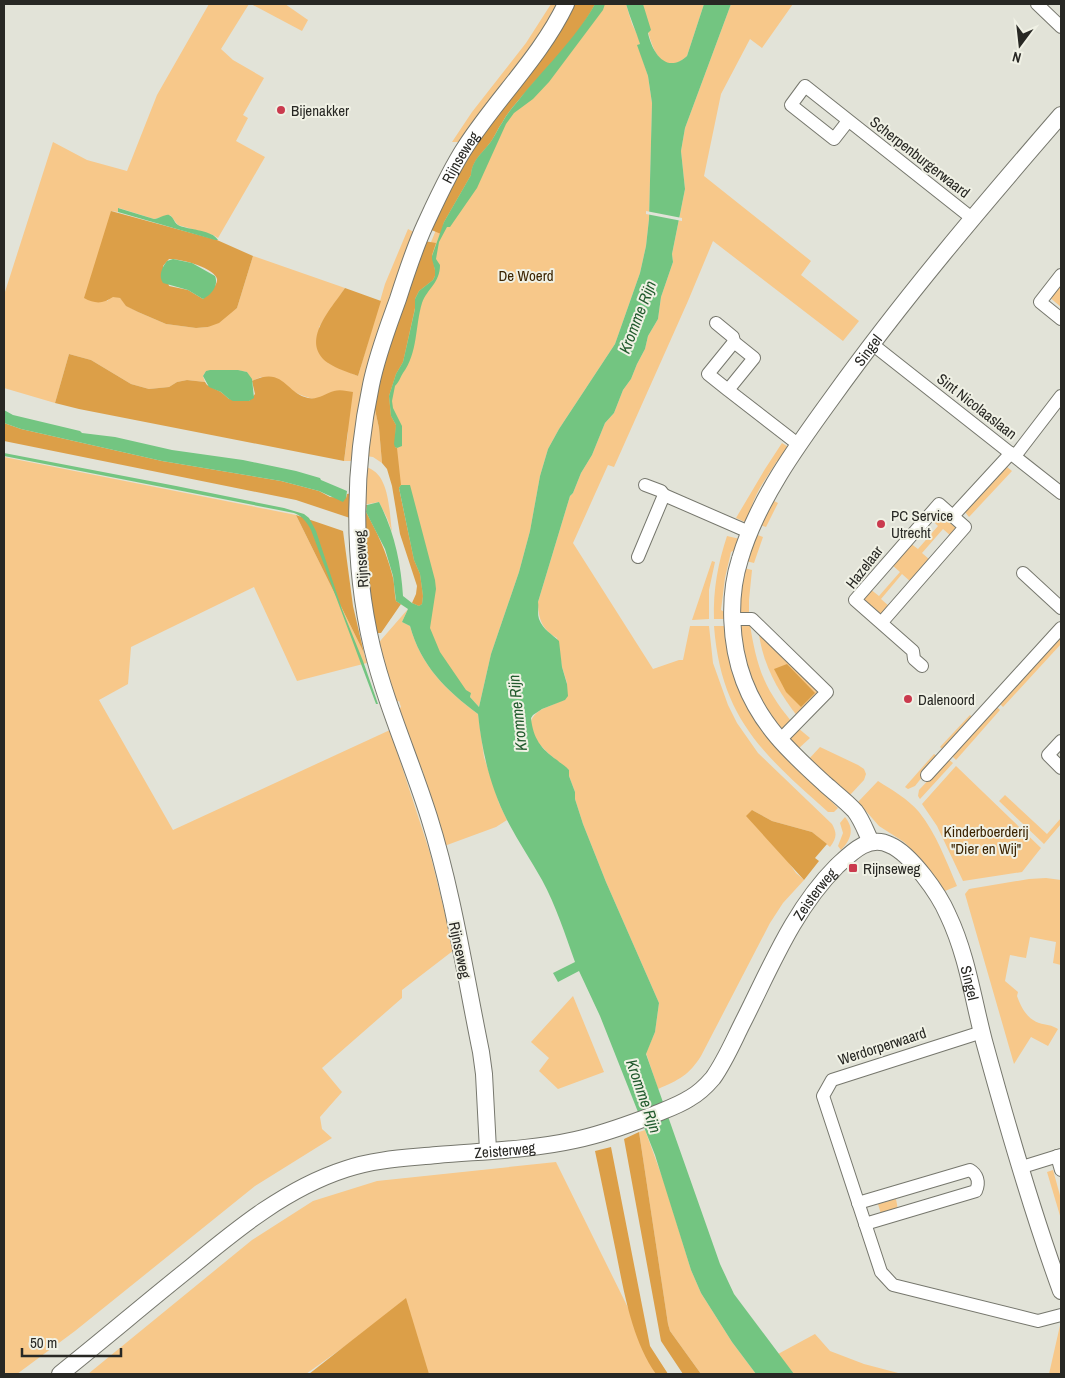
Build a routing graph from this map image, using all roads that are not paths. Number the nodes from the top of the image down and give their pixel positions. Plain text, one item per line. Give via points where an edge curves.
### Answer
1 (566, 4) edge
2 (1037, 4) edge
3 (1061, 27) edge
4 (1061, 115) edge
5 (848, 121) dead end
6 (973, 219) junction
7 (1061, 275) edge
8 (1061, 319) edge
9 (716, 323) dead end
10 (734, 342) junction
11 (872, 344) junction
12 (728, 390) junction
13 (1061, 396) edge
14 (799, 445) junction
15 (1013, 455) junction
16 (645, 485) dead end
17 (1061, 493) edge
18 (664, 495) junction
19 (953, 516) junction
20 (749, 532) junction
21 (638, 558) dead end
22 (1023, 573) dead end
23 (1061, 608) edge
24 (733, 619) junction
25 (882, 622) junction
26 (1061, 628) edge
27 (922, 666) dead end
28 (779, 741) junction
29 (1061, 741) edge
30 (1061, 768) edge
31 (927, 775) dead end
32 (871, 842) junction
33 (982, 1032) junction
34 (488, 1150) junction
35 (1059, 1156) edge
36 (1019, 1168) junction
37 (1061, 1170) edge
38 (858, 1203) junction
39 (865, 1224) junction
40 (1061, 1291) edge
41 (1061, 1315) edge
42 (60, 1374) edge

1 - 34 street, Rijnseweg via 542,47 466,145 424,228 378,354 363,432 358,497 361,577 372,644 446,880 481,1052
2 - 3 street
4 - 6 street, Singel
5 - 6 street, Scherpenburgerwaard
6 - 11 street, Singel
7 - 8 street via 1040,302
9 - 10 street via 733,337
10 - 12 street via 754,358
10 - 12 street via 708,374
11 - 14 street, Singel
11 - 15 street, Sint Nicolaaslaan
12 - 14 street
13 - 15 street
14 - 20 street, Singel
15 - 17 street, Sint Nicolaaslaan
15 - 19 street
16 - 18 street
18 - 20 street
18 - 21 street
19 - 25 street via 965,527
19 - 25 street, Hazelaar via 939,504 855,600
20 - 24 street, Singel via 736,573
22 - 23 street
24 - 28 street, Singel via 739,668 744,682
24 - 28 street via 752,619 827,692
25 - 27 street via 913,651 914,659
26 - 31 street
28 - 32 street, Singel via 855,811
29 - 30 street via 1048,755
32 - 33 street, Singel via 887,843 902,853 928,882 947,911 964,960
32 - 34 street, Zeisterweg via 852,852 817,888 782,944 727,1055 712,1080 691,1098 634,1122 576,1140 537,1147
33 - 36 street, Singel
33 - 38 street, Werdorperwaard via 832,1080 823,1096
34 - 42 street, Zeisterweg via 367,1164 317,1180 283,1198 225,1239
35 - 36 street
35 - 37 street
36 - 40 street, Singel
38 - 39 street, Werdorperwaard
38 - 39 street via 970,1170 978,1179 976,1190
39 - 41 street, Werdorperwaard via 881,1272 892,1285 1038,1321

